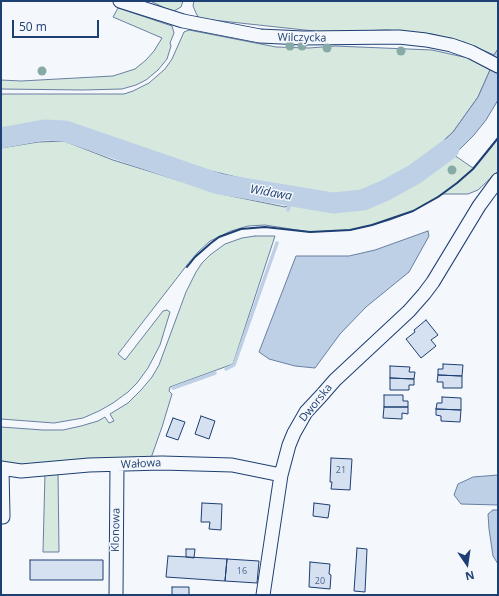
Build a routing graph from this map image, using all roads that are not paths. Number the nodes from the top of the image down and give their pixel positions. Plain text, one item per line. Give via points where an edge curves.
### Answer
1 (120, 1) edge
2 (498, 66) edge
3 (498, 180) edge
4 (117, 465) junction
5 (2, 468) edge
6 (281, 475) junction
7 (3, 517) dead end
8 (116, 595) edge
9 (264, 595) edge

1 - 2 street, Wilczycka via 183,21 244,34 280,38 400,37 426,40 471,52
3 - 6 street, Dworska via 433,282 409,311 335,380 306,412 289,445
4 - 5 street, Wałowa via 21,471
4 - 6 street, Wałowa via 232,465
4 - 8 street, Klonowa
5 - 7 street
6 - 9 street, Dworska

